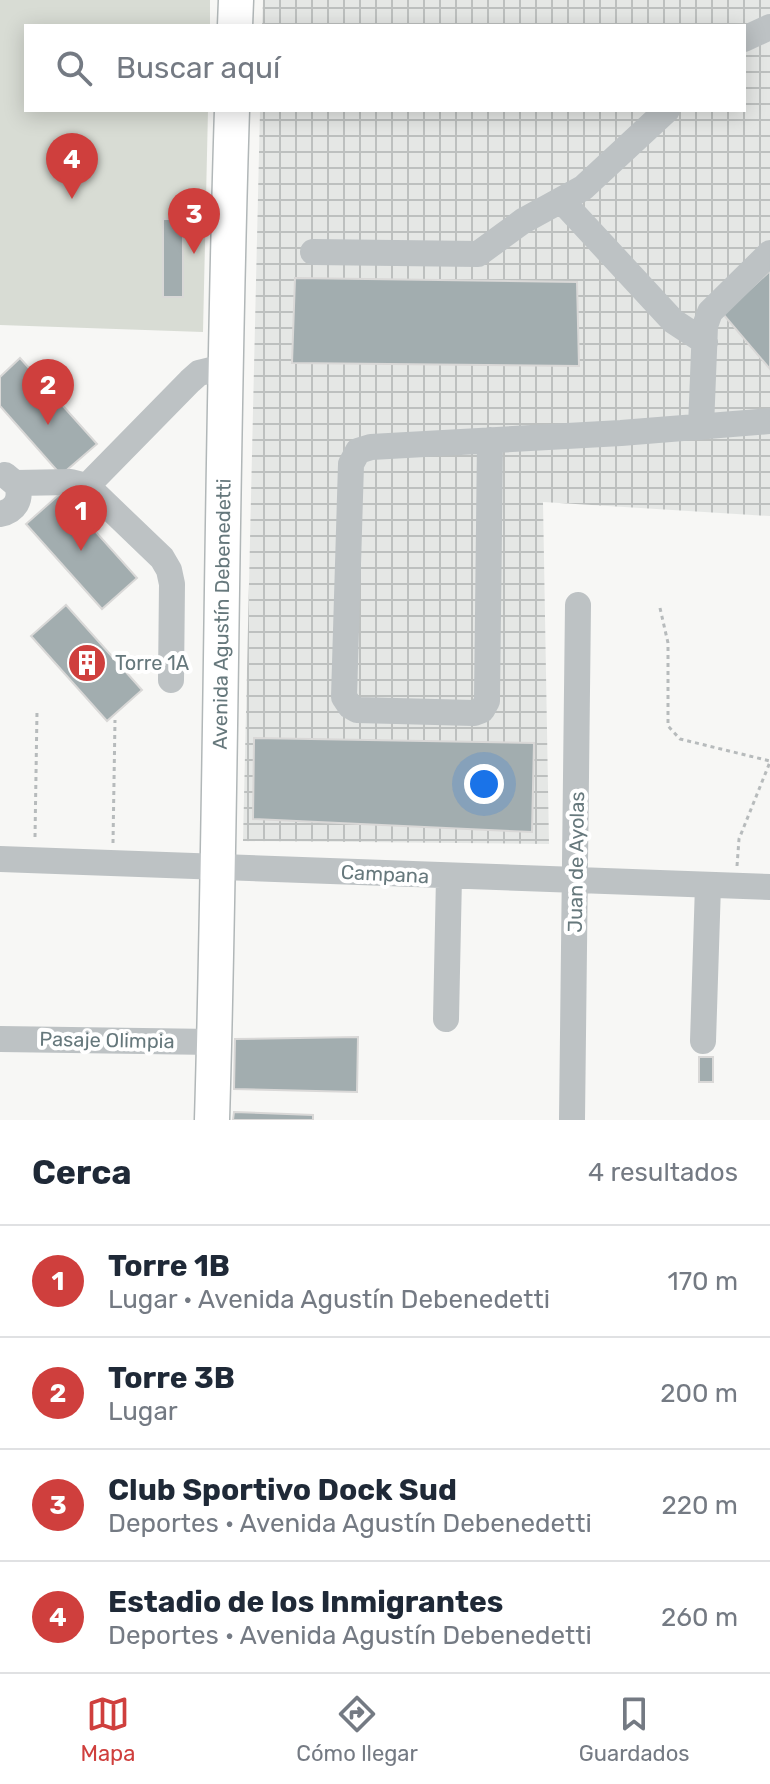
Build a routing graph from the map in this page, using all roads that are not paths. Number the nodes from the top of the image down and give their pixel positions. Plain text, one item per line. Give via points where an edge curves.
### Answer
1 (236, 0) edge
2 (235, 24) edge
3 (770, 27) edge
4 (746, 38) edge
5 (232, 112) edge
6 (665, 112) edge
7 (561, 200) junction
8 (313, 252) dead end
9 (770, 253) edge
10 (705, 342) junction
11 (224, 367) junction
12 (770, 421) edge
13 (701, 427) junction
14 (490, 440) junction
15 (8, 479) edge
16 (87, 486) junction
17 (0, 514) edge
18 (578, 605) dead end
19 (171, 680) dead end
20 (0, 859) edge
21 (219, 866) junction
22 (449, 877) junction
23 (576, 880) junction
24 (708, 885) junction
25 (770, 887) edge
26 (446, 1019) dead end
27 (0, 1039) edge
28 (703, 1041) dead end
29 (214, 1042) junction
30 (212, 1120) edge
31 (572, 1120) edge

1 - 2 main road
3 - 4 street
5 - 11 main road, Avenida Agustín Debenedetti
6 - 7 street via 595,178
7 - 8 street via 478,254
7 - 10 street via 673,321
9 - 10 street via 710,312
10 - 13 street
11 - 16 street via 199,373
11 - 21 main road, Avenida Agustín Debenedetti
12 - 13 street
13 - 14 street
14 - 14 street via 371,447 358,451 351,464 344,697 357,710 474,713 487,701
15 - 16 street
15 - 17 street via 19,491 17,504
16 - 19 street via 169,570
18 - 23 street, Juan de Ayolas
20 - 21 street, Campana
21 - 22 street, Campana
21 - 29 main road, Avenida Agustín Debenedetti
22 - 23 street, Campana
22 - 26 street
23 - 24 street, Campana
23 - 31 street, Juan de Ayolas
24 - 25 street, Campana
24 - 28 street
27 - 29 street, Pasaje Olimpia
29 - 30 main road, Avenida Agustín Debenedetti

